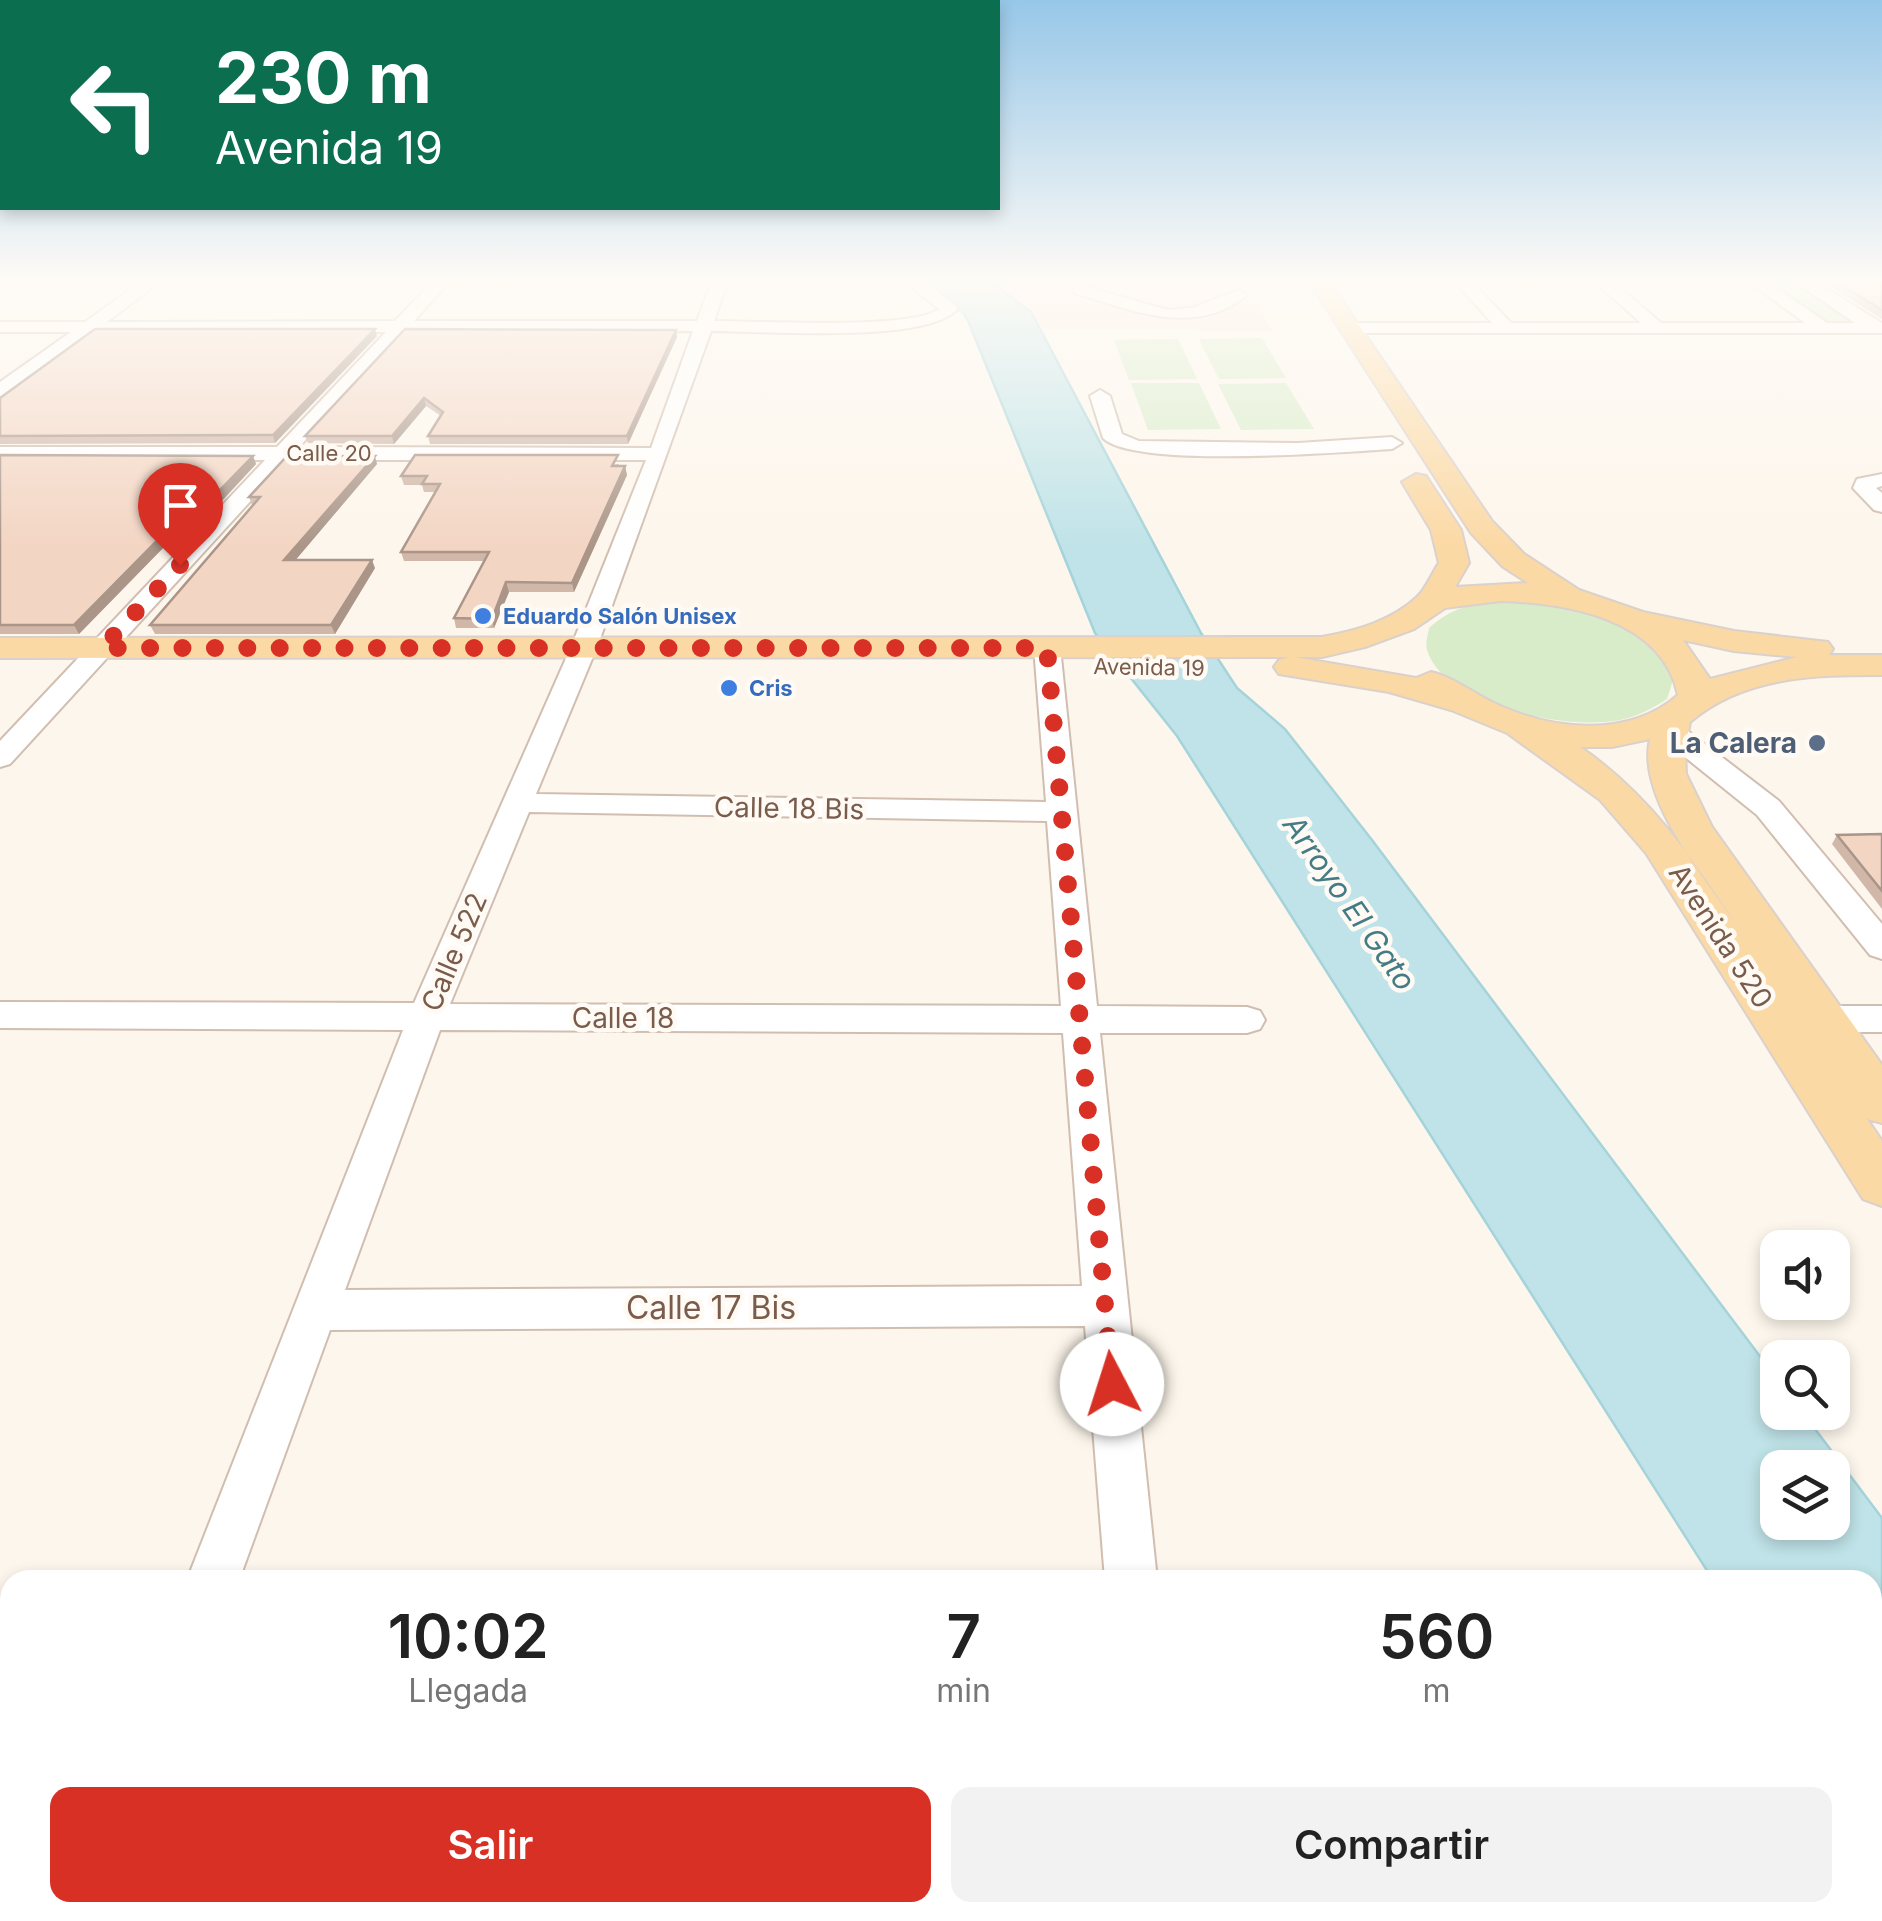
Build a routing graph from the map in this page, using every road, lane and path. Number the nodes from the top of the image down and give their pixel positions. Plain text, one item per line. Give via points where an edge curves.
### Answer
1 (30, 370) edge
2 (362, 370) edge
3 (690, 370) edge
4 (1346, 370) edge
5 (1377, 370) edge
6 (0, 391) edge
7 (1100, 396) dead end
8 (1392, 442) junction
9 (0, 453) edge
10 (285, 453) junction
11 (659, 454) junction
12 (1882, 480) edge
13 (1882, 505) edge
14 (1575, 596) junction
15 (1418, 612) junction
16 (1626, 618) junction
17 (0, 648) edge
18 (1882, 649) edge
19 (579, 657) junction
20 (1049, 657) junction
21 (93, 658) junction
22 (1220, 658) junction
23 (1882, 665) edge
24 (0, 668) edge
25 (1455, 700) junction
26 (1680, 715) junction
27 (1520, 727) junction
28 (0, 758) edge
29 (516, 803) junction
30 (1062, 812) junction
31 (1882, 947) edge
32 (0, 1015) edge
33 (426, 1017) junction
34 (1078, 1019) junction
35 (1825, 1019) junction
36 (1247, 1020) dead end
37 (1882, 1020) edge
38 (1882, 1104) edge
39 (1882, 1184) edge
40 (1105, 1306) junction
41 (316, 1310) junction
42 (217, 1570) edge
43 (1130, 1570) edge

1 - 6 street
2 - 10 street
3 - 11 street, Calle 522
4 - 8 main road
5 - 14 main road via 1481,527 1513,560
7 - 8 street via 1113,438 1136,448
8 - 15 main road via 1452,545 1454,563
9 - 10 street, Calle 20
10 - 11 street, Calle 20
10 - 21 street
11 - 19 street, Calle 522
12 - 13 street via 1864,488
14 - 15 main road, Avenida 19 via 1487,592
14 - 16 main road
15 - 22 main road, Avenida 19 via 1360,640
15 - 25 main road via 1403,639 1410,659
16 - 18 main road via 1734,641
16 - 26 main road via 1664,642 1689,669
17 - 21 main road, Avenida 19
19 - 20 main road, Avenida 19
19 - 21 main road, Avenida 19
19 - 29 street, Calle 522
20 - 22 main road, Avenida 19
20 - 30 street
21 - 24 main road, Avenida 19
21 - 28 street
22 - 25 main road, Avenida 19 via 1332,670
23 - 26 main road via 1785,668
25 - 27 main road
26 - 27 main road via 1608,734
26 - 31 street via 1768,808
26 - 35 main road, Avenida 520 via 1667,774 1693,829
27 - 39 main road, Avenida 520 via 1596,774 1662,845
29 - 30 street, Calle 18 Bis
29 - 33 street, Calle 522
30 - 34 street
32 - 33 street, Calle 18
33 - 34 street, Calle 18
33 - 41 street, Calle 522
34 - 36 street, Calle 18
34 - 40 street
35 - 37 street
35 - 38 main road, Avenida 520
40 - 41 street, Calle 17 Bis
40 - 43 street
41 - 42 street, Calle 522

